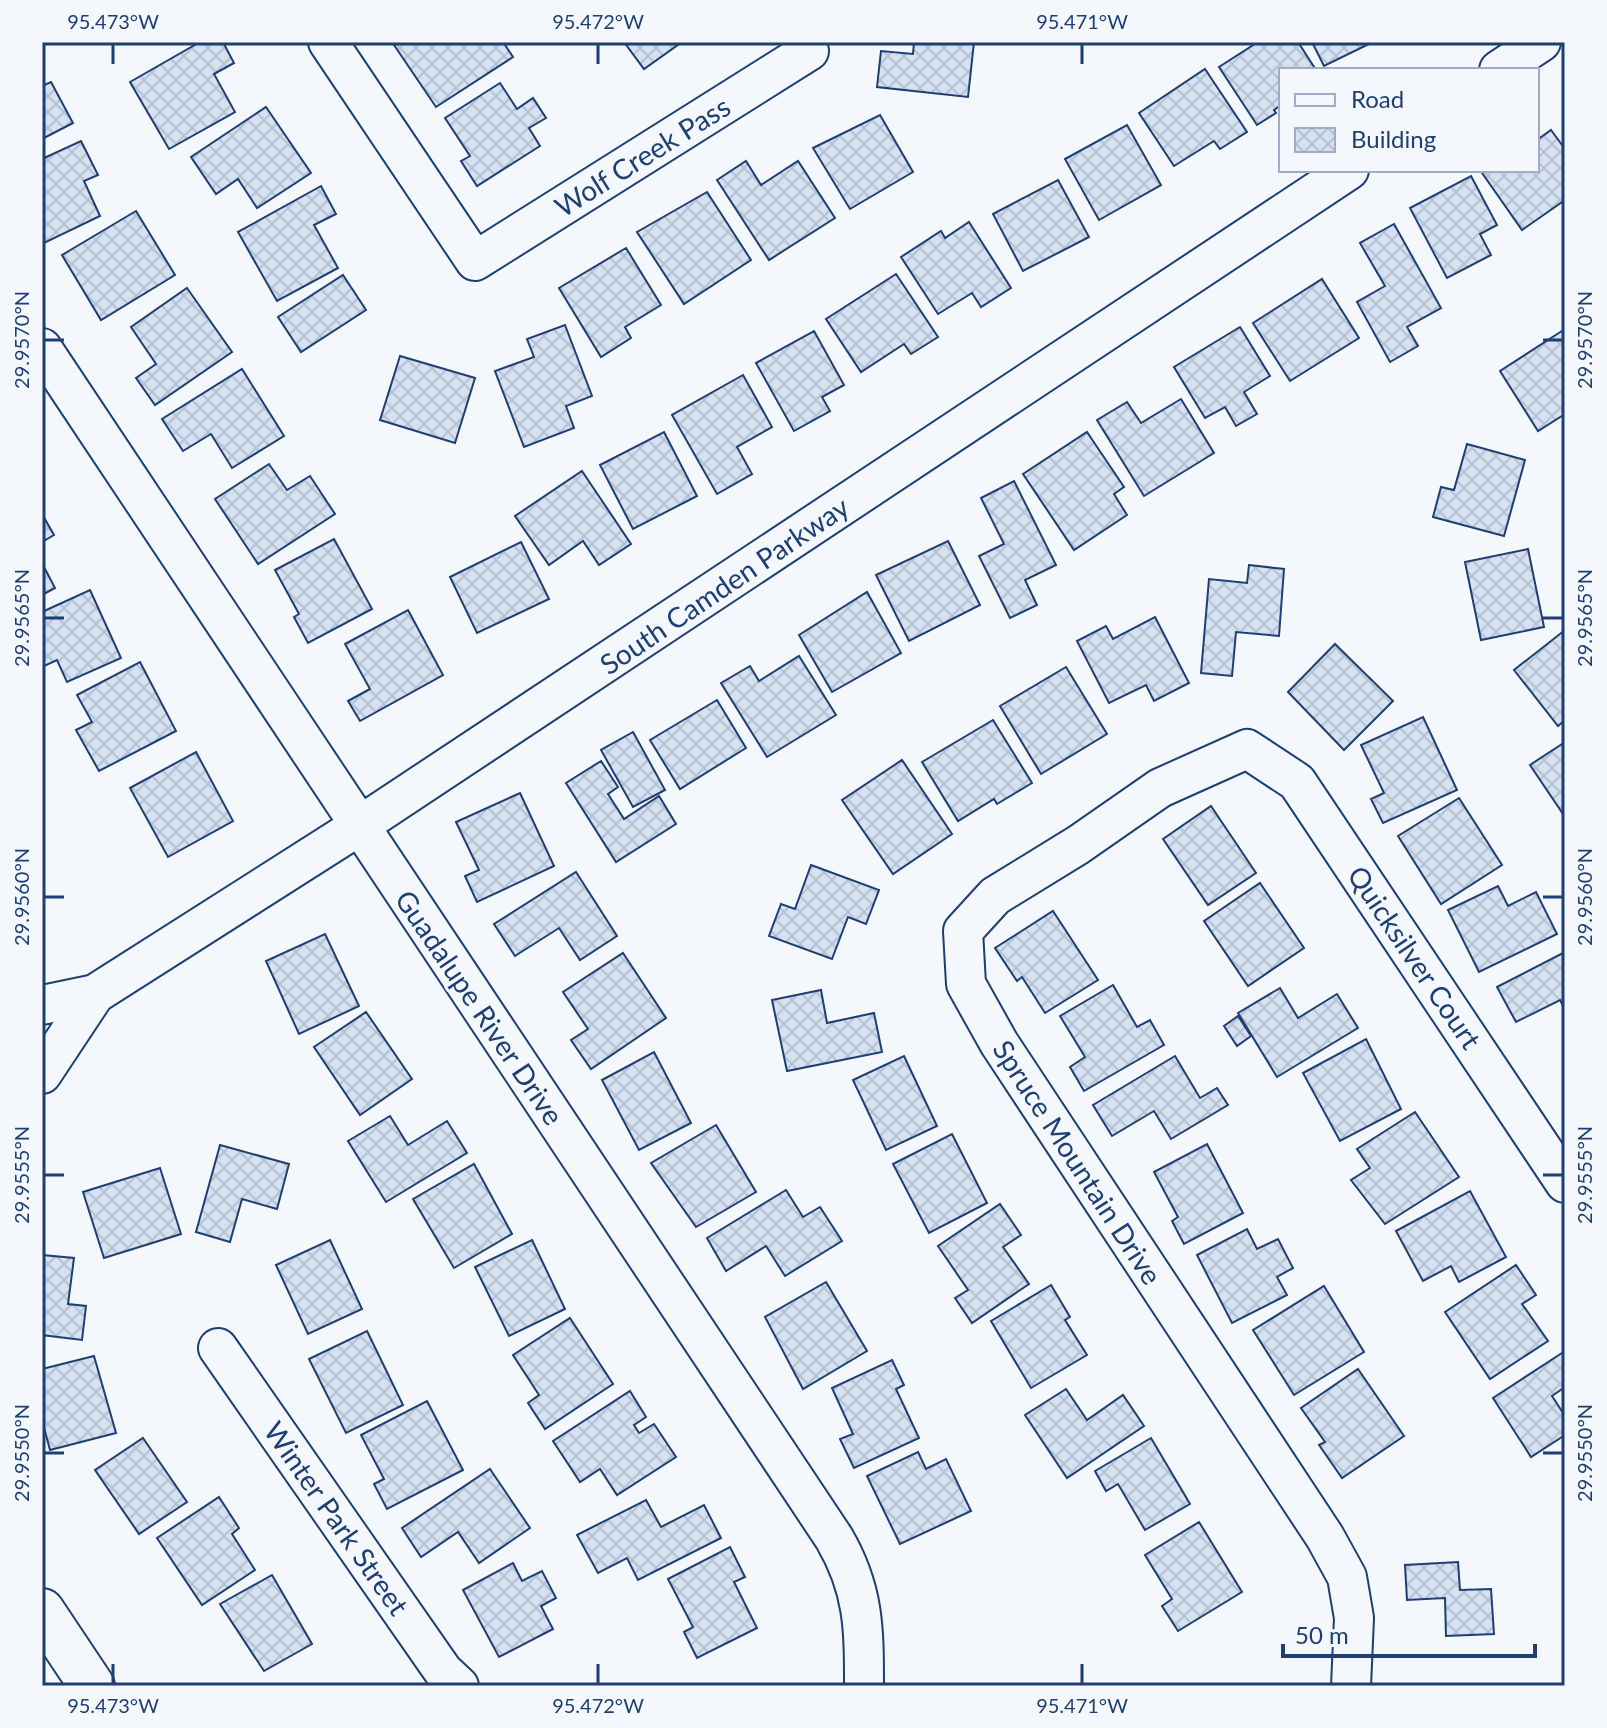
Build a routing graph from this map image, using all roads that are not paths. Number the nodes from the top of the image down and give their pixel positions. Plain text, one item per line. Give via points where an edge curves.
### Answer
1 (328, 42) edge
2 (1541, 42) edge
3 (806, 46) edge
4 (1502, 68) edge
5 (1346, 172) edge
6 (42, 348) edge
7 (1247, 749) joint
8 (359, 826) junction
9 (95, 994) junction
10 (42, 1005) edge
11 (42, 1074) edge
12 (1565, 1183) edge
13 (218, 1348) dead end
14 (42, 1611) edge
15 (92, 1686) edge
16 (459, 1686) edge
17 (864, 1686) edge
18 (1351, 1686) edge

1 - 3 street, Wolf Creek Pass via 475,261
2 - 4 street
5 - 8 street, South Camden Parkway
6 - 8 street, Guadalupe River Drive
7 - 12 street, Quicksilver Court via 1297,782
7 - 18 street, Spruce Mountain Drive via 1160,788 995,896 963,931 966,984 999,1043 1347,1577 1354,1618
8 - 9 street, South Camden Parkway
8 - 17 street, Guadalupe River Drive via 840,1547 851,1566 864,1617
9 - 10 street, South Camden Parkway
9 - 11 street, South Camden Parkway
13 - 16 street, Winter Park Street via 443,1671
14 - 15 main road

